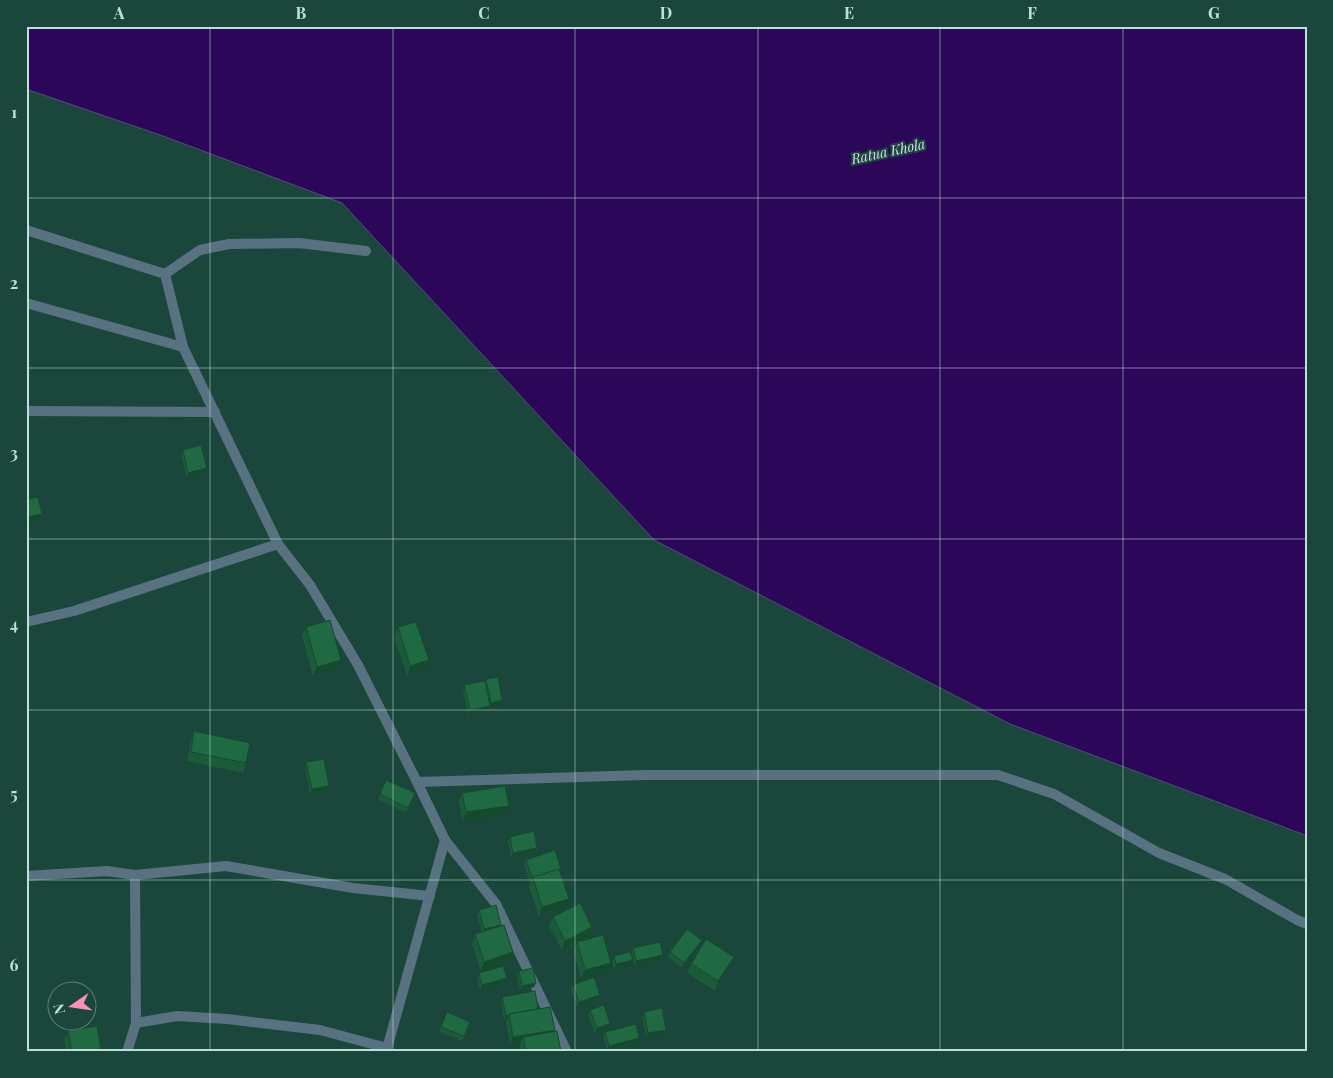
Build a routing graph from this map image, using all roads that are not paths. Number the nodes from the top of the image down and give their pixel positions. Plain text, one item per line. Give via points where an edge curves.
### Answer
1 (26, 230) edge
2 (366, 251) dead end
3 (165, 274) junction
4 (26, 303) edge
5 (184, 346) junction
6 (26, 411) edge
7 (215, 412) junction
8 (278, 544) junction
9 (26, 622) edge
10 (417, 782) junction
11 (445, 840) junction
12 (135, 874) junction
13 (26, 876) edge
14 (430, 896) junction
15 (1307, 924) edge
16 (136, 1023) junction
17 (386, 1050) edge
18 (127, 1052) edge
19 (567, 1052) edge

1 - 3 street
2 - 3 street via 299,243 229,244 200,250
3 - 5 street
4 - 5 street
5 - 7 street
6 - 7 street
7 - 8 street
8 - 9 street via 74,611
8 - 10 street via 310,585 358,665
10 - 11 street
10 - 15 street via 644,775 998,775 1054,794 1159,853 1225,879
11 - 14 street
11 - 19 street via 496,904
12 - 13 street via 107,871
12 - 14 street via 226,866 353,888
12 - 16 street
14 - 17 street
16 - 17 street via 177,1016 227,1019 320,1030
16 - 18 street

